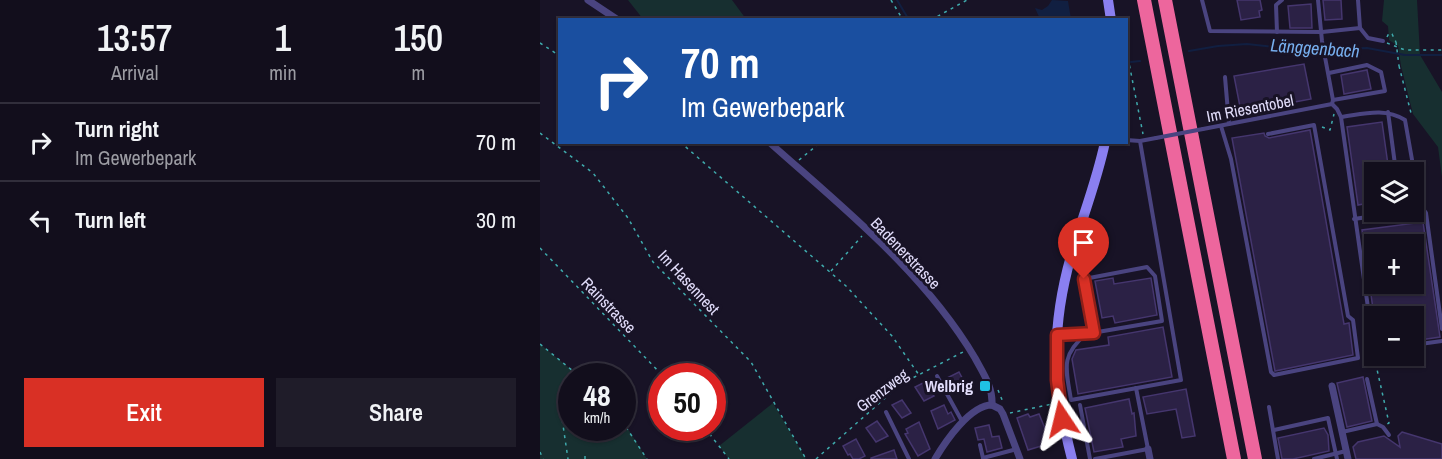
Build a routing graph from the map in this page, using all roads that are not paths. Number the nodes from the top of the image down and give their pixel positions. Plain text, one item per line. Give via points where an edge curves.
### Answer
1 (588, 0) edge
2 (1108, 0) edge
3 (1144, 0) edge
4 (1166, 0) edge
5 (1202, 0) edge
6 (1282, 0) edge
7 (1318, 0) edge
8 (1358, 0) edge
9 (615, 18) edge
10 (1111, 18) edge
11 (1360, 28) junction
12 (1277, 32) junction
13 (1322, 32) junction
14 (1383, 41) road end
15 (1329, 73) junction
16 (1225, 77) dead end
17 (1332, 102) junction
18 (1388, 112) junction
19 (1341, 117) junction
20 (1229, 124) junction
21 (1221, 126) junction
22 (1268, 134) dead end
23 (1128, 140) edge
24 (1142, 140) junction
25 (771, 144) edge
26 (1104, 144) edge
27 (1395, 162) edge
28 (1364, 218) edge
29 (1354, 219) junction
30 (1367, 306) edge
31 (1442, 328) edge
32 (1094, 333) junction
33 (1086, 334) junction
34 (1057, 335) junction
35 (1442, 341) edge
36 (1424, 343) edge
37 (937, 376) dead end
38 (1367, 379) dead end
39 (1332, 386) dead end
40 (1136, 388) junction
41 (992, 405) junction
42 (1080, 405) dead end
43 (1269, 407) dead end
44 (886, 412) dead end
45 (963, 423) junction
46 (1377, 424) junction
47 (1274, 430) junction
48 (1341, 432) junction
49 (1389, 435) dead end
50 (980, 445) dead end
51 (1148, 449) junction
52 (1017, 450) junction
53 (1348, 455) edge
54 (1336, 456) edge
55 (983, 458) edge
56 (909, 459) edge
57 (935, 459) edge
58 (1020, 459) edge
59 (1072, 459) edge
60 (1093, 459) edge
61 (1150, 459) edge
62 (1234, 459) edge
63 (1255, 459) edge
64 (1278, 459) edge
65 (1314, 459) edge

1 - 9 street
2 - 10 main road
3 - 62 highway
4 - 63 highway
5 - 12 lane via 1210,31
6 - 12 lane via 1276,5
7 - 13 lane
8 - 11 lane
11 - 13 lane
11 - 14 lane via 1368,38
12 - 13 lane
13 - 15 lane
15 - 17 lane
15 - 17 lane, Im Riesentobel via 1366,65 1381,72 1385,91
16 - 20 lane
17 - 19 lane
17 - 20 lane, Im Riesentobel
18 - 19 lane
18 - 27 lane
18 - 31 lane via 1405,120 1420,205 1426,213
19 - 29 lane
20 - 21 lane, Im Riesentobel
21 - 22 lane via 1231,159 1271,372 1274,375 1358,358 1314,125
21 - 24 lane, Im Riesentobel, bridge
23 - 24 lane, Im Riesentobel
24 - 40 lane via 1181,380
25 - 41 street, Badenerstrasse via 867,230 926,290 969,349 992,392
26 - 34 main road via 1067,273
28 - 29 lane
29 - 30 lane
32 - 32 lane via 1084,279 1147,267 1155,276 1162,321
32 - 33 lane
33 - 34 lane
33 - 40 lane via 1068,354 1066,373 1071,400
34 - 59 main road via 1059,402
35 - 36 lane
37 - 45 lane
38 - 46 lane
39 - 48 street
40 - 51 lane
41 - 45 street via 980,408
41 - 52 street via 1004,415
42 - 60 lane
43 - 47 lane
44 - 56 lane
45 - 57 street
46 - 48 lane
46 - 49 lane
47 - 54 lane via 1328,418
47 - 64 lane
48 - 53 street
50 - 55 lane
51 - 60 lane
51 - 61 street
52 - 55 lane
52 - 58 street
53 - 54 lane
54 - 65 lane

